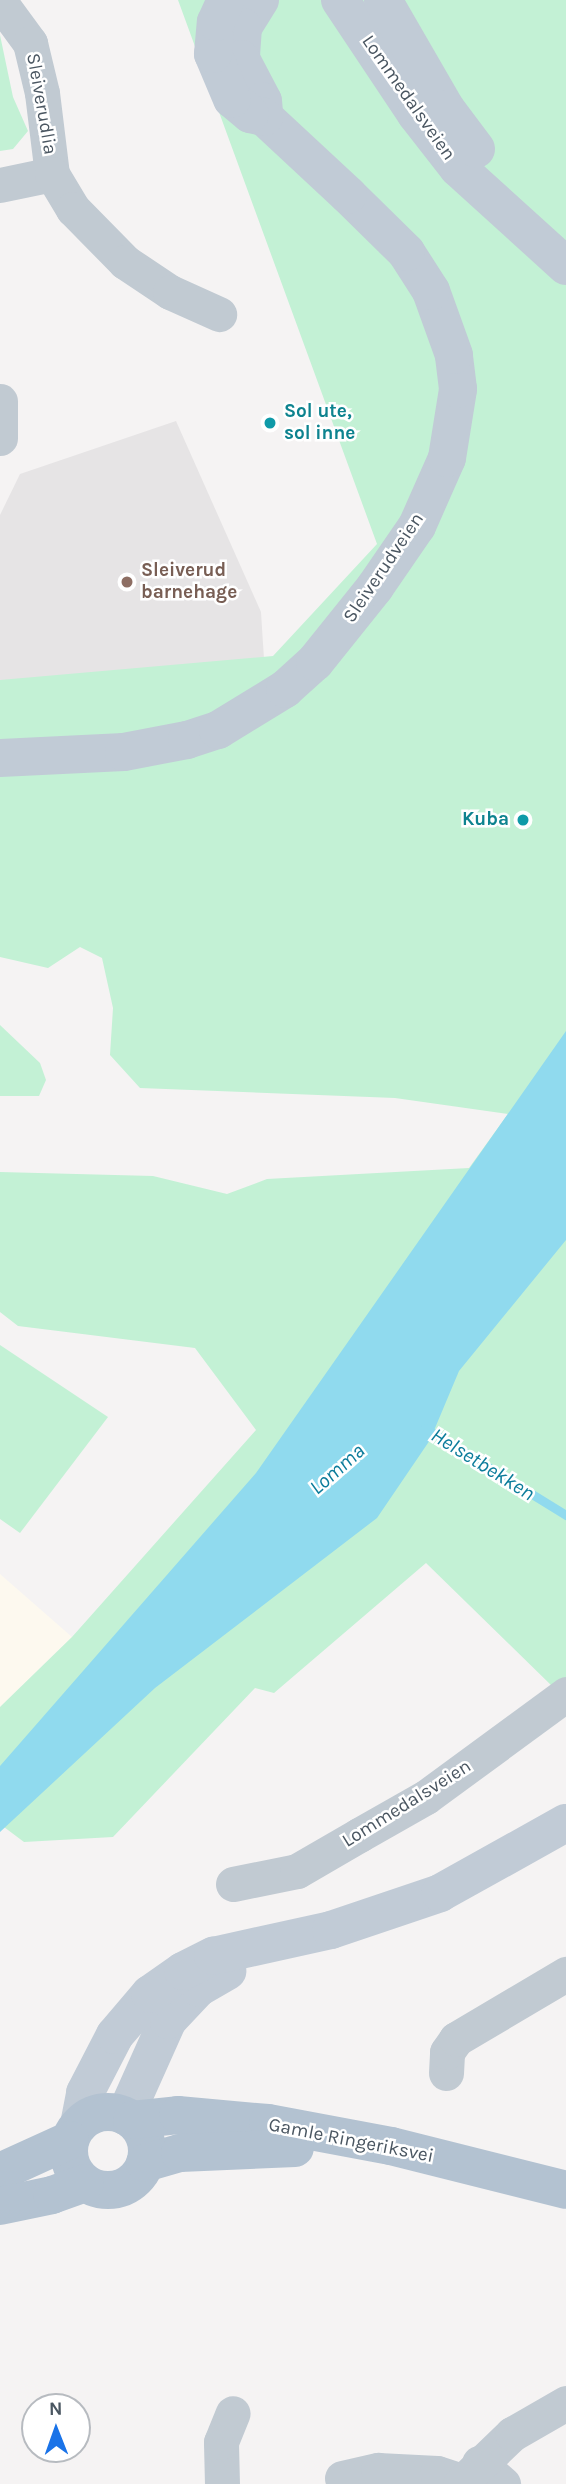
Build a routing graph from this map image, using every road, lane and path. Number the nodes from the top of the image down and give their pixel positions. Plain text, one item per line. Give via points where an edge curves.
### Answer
1 (226, 0) edge
2 (260, 0) edge
3 (341, 0) edge
4 (383, 0) edge
5 (0, 2) edge
6 (264, 117) junction
7 (52, 174) junction
8 (0, 185) edge
9 (516, 217) junction
10 (566, 266) edge
11 (219, 314) dead end
12 (0, 401) edge
13 (0, 438) edge
14 (0, 758) edge
15 (566, 1694) edge
16 (566, 1823) edge
17 (233, 1884) dead end
18 (261, 1948) junction
19 (566, 1974) edge
20 (446, 2073) dead end
21 (129, 2118) junction
22 (74, 2133) junction
23 (145, 2163) junction
24 (0, 2172) edge
25 (85, 2183) junction
26 (566, 2190) edge
27 (0, 2206) edge
28 (566, 2212) edge
29 (566, 2403) edge
30 (233, 2413) dead end
31 (342, 2478) dead end
32 (476, 2478) edge
33 (222, 2484) edge

1 - 6 main road, Sleiverudveien via 212,38 216,69 241,108
2 - 6 main road, Sleiverudveien via 247,16 241,52 245,70 264,101
3 - 9 main road, Lommedalsveien via 416,114 458,168
4 - 9 main road, Lommedalsveien via 401,37 481,155
5 - 7 street, Sleiverudlia via 30,43 42,93
6 - 14 main road, Sleiverudveien via 406,251 431,291 454,355 458,389 447,458 417,526 375,587 315,662 285,689 218,730 187,740 124,752
7 - 8 street
7 - 11 street via 73,209 125,262 170,292
9 - 10 main road, Lommedalsveien
12 - 13 street
15 - 17 street, Lommedalsveien via 426,1797 297,1871
16 - 18 main road via 440,1893 378,1917
18 - 21 main road via 198,1988 168,2020
18 - 22 main road via 213,1956 150,1994 130,2014 98,2065
19 - 20 street via 456,2039 447,2052
21 - 22 main road via 109,2112 92,2115
21 - 23 main road via 142,2132
21 - 26 main road, Gamle Ringeriksvei via 178,2115 268,2123 391,2146
22 - 24 main road
22 - 25 main road via 74,2171
23 - 25 main road via 135,2179 120,2188 102,2190
23 - 28 main road, Gamle Ringeriksvei via 180,2153 261,2147 323,2151 466,2181
25 - 27 main road
29 - 32 street via 512,2434
30 - 33 street via 221,2442
31 - 32 street via 378,2470

